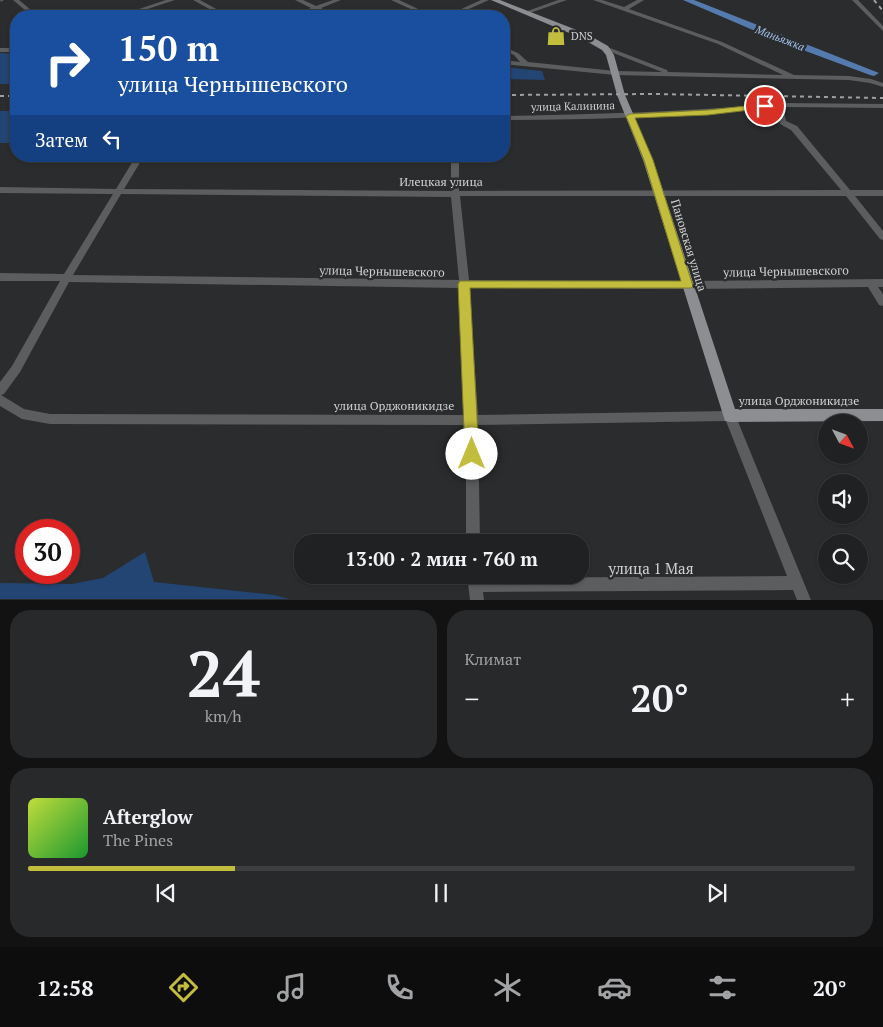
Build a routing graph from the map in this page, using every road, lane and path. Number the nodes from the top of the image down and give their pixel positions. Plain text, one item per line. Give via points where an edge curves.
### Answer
1 (16, 0) edge
2 (172, 0) edge
3 (196, 0) edge
4 (298, 0) edge
5 (338, 0) edge
6 (394, 0) edge
7 (486, 0) edge
8 (494, 0) edge
9 (564, 0) edge
10 (596, 0) edge
11 (641, 0) edge
12 (855, 0) edge
13 (316, 8) junction
14 (624, 9) junction
15 (28, 10) edge
16 (143, 10) edge
17 (215, 10) edge
18 (311, 10) edge
19 (320, 10) edge
20 (416, 10) edge
21 (463, 10) edge
22 (525, 13) junction
23 (883, 29) edge
24 (510, 52) edge
25 (607, 52) junction
26 (510, 63) edge
27 (526, 64) junction
28 (615, 73) junction
29 (672, 74) junction
30 (792, 76) junction
31 (883, 85) edge
32 (783, 105) junction
33 (883, 106) edge
34 (630, 116) junction
35 (510, 118) edge
36 (136, 162) edge
37 (456, 162) edge
38 (0, 190) edge
39 (119, 192) junction
40 (455, 192) junction
41 (883, 193) edge
42 (659, 194) junction
43 (850, 194) junction
44 (883, 237) edge
45 (0, 277) edge
46 (67, 277) junction
47 (871, 283) junction
48 (883, 283) edge
49 (464, 284) junction
50 (688, 286) junction
51 (883, 302) edge
52 (0, 391) edge
53 (0, 400) edge
54 (0, 410) edge
55 (15, 410) junction
56 (883, 415) edge
57 (730, 416) junction
58 (472, 420) junction
59 (473, 534) edge
60 (589, 581) edge
61 (798, 583) junction
62 (475, 584) edge
63 (477, 600) edge
64 (804, 600) edge

1 - 15 street
2 - 16 street
3 - 17 street
4 - 13 street
5 - 13 street
6 - 20 street
7 - 21 street
8 - 22 main road
9 - 22 street
10 - 14 street
11 - 14 street
12 - 23 street
13 - 18 street
13 - 19 street
14 - 30 street via 742,52
22 - 25 main road via 584,36
24 - 27 street
25 - 28 main road, Пановская улица
25 - 29 street
26 - 27 street
27 - 28 street
28 - 29 street
28 - 34 main road, Пановская улица
29 - 30 street
30 - 31 street via 850,78
32 - 33 street, улица Калинина
32 - 34 street, улица Калинина
32 - 43 street via 780,111 783,122 794,128
34 - 35 street, улица Калинина
34 - 42 main road, Пановская улица
36 - 39 street
37 - 40 street
38 - 39 street, Илецкая улица
39 - 40 street, Илецкая улица
39 - 46 street
40 - 42 street, Илецкая улица
40 - 49 street
41 - 43 street, Илецкая улица
42 - 43 street, Илецкая улица
42 - 50 main road, Пановская улица
43 - 44 street
45 - 46 street, улица Чернышевского
46 - 49 street, улица Чернышевского
46 - 52 street via 16,369
47 - 48 street, улица Чернышевского
47 - 50 street, улица Чернышевского
47 - 51 street
49 - 50 street, улица Чернышевского
49 - 58 street
50 - 57 main road, Пановская улица
53 - 55 street, улица Орджоникидзе
54 - 55 street
55 - 58 street, улица Орджоникидзе via 50,418
56 - 57 main road, улица Орджоникидзе
57 - 58 street, улица Орджоникидзе
57 - 61 street
58 - 59 street
60 - 61 street, улица 1 Мая
61 - 64 street
62 - 63 street

